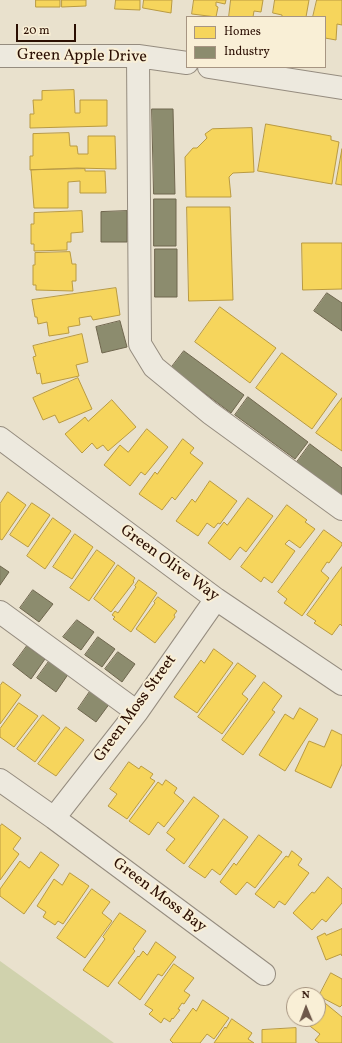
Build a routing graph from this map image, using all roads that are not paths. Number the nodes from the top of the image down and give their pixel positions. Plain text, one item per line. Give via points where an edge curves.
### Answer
1 (0, 56) edge
2 (138, 56) junction
3 (186, 63) edge
4 (215, 68) edge
5 (342, 88) edge
6 (0, 438) edge
7 (342, 509) edge
8 (216, 598) junction
9 (0, 612) edge
10 (342, 684) edge
11 (137, 712) junction
12 (0, 780) edge
13 (54, 818) junction
14 (264, 974) dead end

1 - 2 street, Green Apple Drive
2 - 3 street, Green Apple Drive
2 - 7 street via 140,344 154,367 210,413
4 - 5 street
6 - 8 street, Green Olive Way
8 - 10 street, Green Olive Way
8 - 11 street, Green Moss Street
9 - 11 street
11 - 13 street, Green Moss Street
12 - 13 street, Green Moss Bay
13 - 14 street, Green Moss Bay

